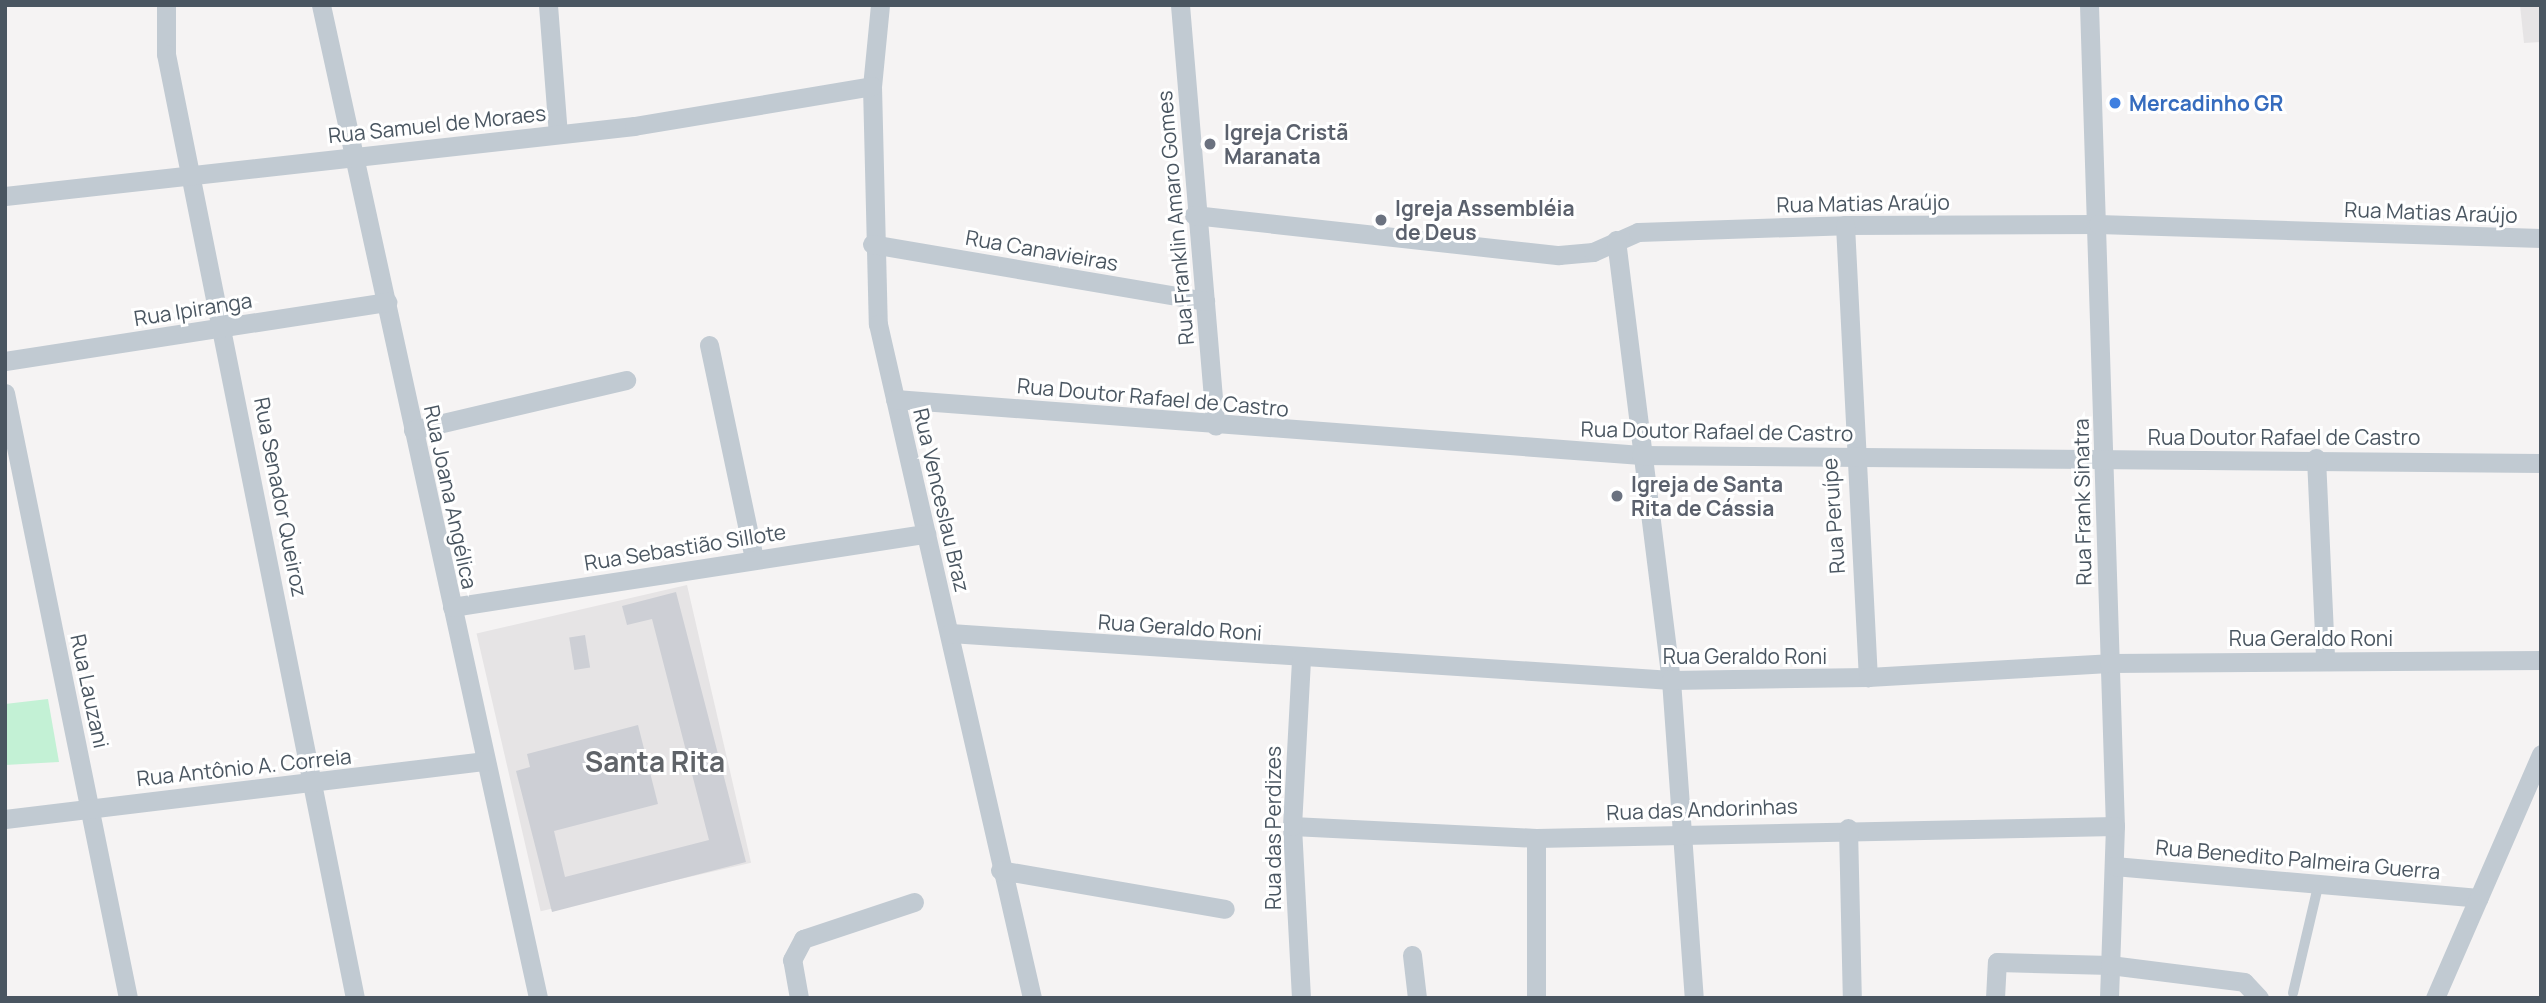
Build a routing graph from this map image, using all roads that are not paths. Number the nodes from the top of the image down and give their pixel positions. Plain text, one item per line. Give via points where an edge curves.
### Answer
1 (166, 5) edge
2 (321, 5) edge
3 (548, 5) edge
4 (880, 5) edge
5 (1180, 5) edge
6 (2089, 5) edge
7 (872, 86) junction
8 (558, 134) junction
9 (356, 155) junction
10 (192, 173) junction
11 (5, 196) edge
12 (1194, 215) junction
13 (2098, 224) junction
14 (1845, 225) junction
15 (2541, 238) edge
16 (1616, 240) junction
17 (872, 244) junction
18 (1205, 301) junction
19 (387, 302) junction
20 (224, 327) junction
21 (709, 345) dead end
22 (5, 361) edge
23 (626, 380) dead end
24 (5, 393) edge
25 (895, 399) junction
26 (1215, 426) junction
27 (413, 430) junction
28 (1641, 456) junction
29 (1852, 457) junction
30 (2316, 457) junction
31 (2103, 459) junction
32 (2541, 463) edge
33 (926, 534) junction
34 (754, 558) junction
35 (452, 607) junction
36 (950, 633) junction
37 (1301, 658) junction
38 (2325, 660) junction
39 (2541, 660) edge
40 (2109, 663) junction
41 (1868, 677) junction
42 (1671, 680) junction
43 (2540, 760) edge
44 (486, 761) junction
45 (315, 785) junction
46 (90, 806) junction
47 (5, 819) edge
48 (1292, 826) junction
49 (2115, 826) junction
50 (1848, 828) junction
51 (1681, 831) junction
52 (1535, 838) junction
53 (2113, 866) junction
54 (1000, 870) junction
55 (2319, 881) junction
56 (2479, 898) junction
57 (914, 902) dead end
58 (1225, 909) dead end
59 (1412, 955) dead end
60 (2110, 965) junction
61 (2294, 993) dead end
62 (1848, 997) edge
63 (128, 998) edge
64 (355, 998) edge
65 (538, 998) edge
66 (799, 998) edge
67 (1032, 998) edge
68 (1301, 998) edge
69 (1417, 998) edge
70 (1536, 998) edge
71 (1694, 998) edge
72 (1995, 998) edge
73 (2109, 998) edge
74 (2259, 998) edge
75 (2435, 998) edge

1 - 10 street, Rua Senador Queiroz via 166,54
2 - 9 street, Rua Joana Angélica
3 - 8 street
4 - 7 street, Rua Venceslau Braz
5 - 12 street, Rua Franklin Amaro Gomes
6 - 13 street, Rua Frank Sinatra
7 - 8 street, Rua Samuel de Moraes
7 - 17 street, Rua Venceslau Braz
8 - 9 street, Rua Samuel de Moraes
9 - 10 street, Rua Samuel de Moraes
9 - 19 street, Rua Joana Angélica
10 - 11 street, Rua Samuel de Moraes
10 - 20 street, Rua Senador Queiroz
12 - 16 street, Rua Matias Araújo via 1559,255 1593,252
12 - 18 street, Rua Franklin Amaro Gomes
13 - 14 street, Rua Matias Araújo
13 - 15 street, Rua Matias Araújo
13 - 31 street, Rua Frank Sinatra
14 - 16 street, Rua Matias Araújo via 1638,232
14 - 29 street, Rua Peruípe
16 - 28 street
17 - 18 street, Rua Canavieiras
17 - 25 street, Rua Venceslau Braz via 878,324
18 - 26 street, Rua Franklin Amaro Gomes
19 - 20 street, Rua Ipiranga
19 - 27 street, Rua Joana Angélica
20 - 22 street, Rua Ipiranga
20 - 45 street, Rua Senador Queiroz
21 - 34 street
23 - 27 street
24 - 46 street, Rua Lauzani
25 - 26 street, Rua Doutor Rafael de Castro
25 - 33 street, Rua Venceslau Braz
26 - 28 street, Rua Doutor Rafael de Castro
27 - 35 street, Rua Joana Angélica
28 - 29 street, Rua Doutor Rafael de Castro
28 - 42 street
29 - 31 street, Rua Doutor Rafael de Castro
29 - 41 street, Rua Peruípe
30 - 31 street, Rua Doutor Rafael de Castro
30 - 32 street, Rua Doutor Rafael de Castro
30 - 38 street
31 - 40 street, Rua Frank Sinatra
33 - 34 street, Rua Sebastião Sillote
33 - 36 street, Rua Venceslau Braz
34 - 35 street, Rua Sebastião Sillote
35 - 44 street, Rua Joana Angélica
36 - 37 street, Rua Geraldo Roni
36 - 54 street, Rua Venceslau Braz
37 - 42 street, Rua Geraldo Roni
37 - 48 street, Rua das Perdizes
38 - 39 street, Rua Geraldo Roni
38 - 40 street, Rua Geraldo Roni
40 - 41 street, Rua Geraldo Roni
40 - 49 street, Rua Frank Sinatra
41 - 42 street, Rua Geraldo Roni
42 - 51 street
43 - 56 street
44 - 45 street, Rua Antônio A. Correia
44 - 65 street, Rua Joana Angélica
45 - 46 street, Rua Antônio A. Correia
45 - 64 street, Rua Senador Queiroz
46 - 47 street, Rua Antônio A. Correia
46 - 63 street, Rua Lauzani
48 - 52 street, Rua das Andorinhas
48 - 68 street, Rua das Perdizes
49 - 50 street, Rua das Andorinhas
49 - 53 street, Rua Frank Sinatra
50 - 51 street, Rua das Andorinhas
50 - 62 street
51 - 52 street, Rua das Andorinhas
51 - 71 street
52 - 70 street
53 - 55 street, Rua Benedito Palmeira Guerra
53 - 60 street, Rua Frank Sinatra
54 - 58 street
54 - 67 street, Rua Venceslau Braz
55 - 56 street, Rua Benedito Palmeira Guerra
55 - 61 lane
56 - 75 street
57 - 66 street via 803,939 792,960
59 - 69 street
60 - 72 street via 1997,962
60 - 73 street, Rua Frank Sinatra
60 - 74 street via 2244,982

